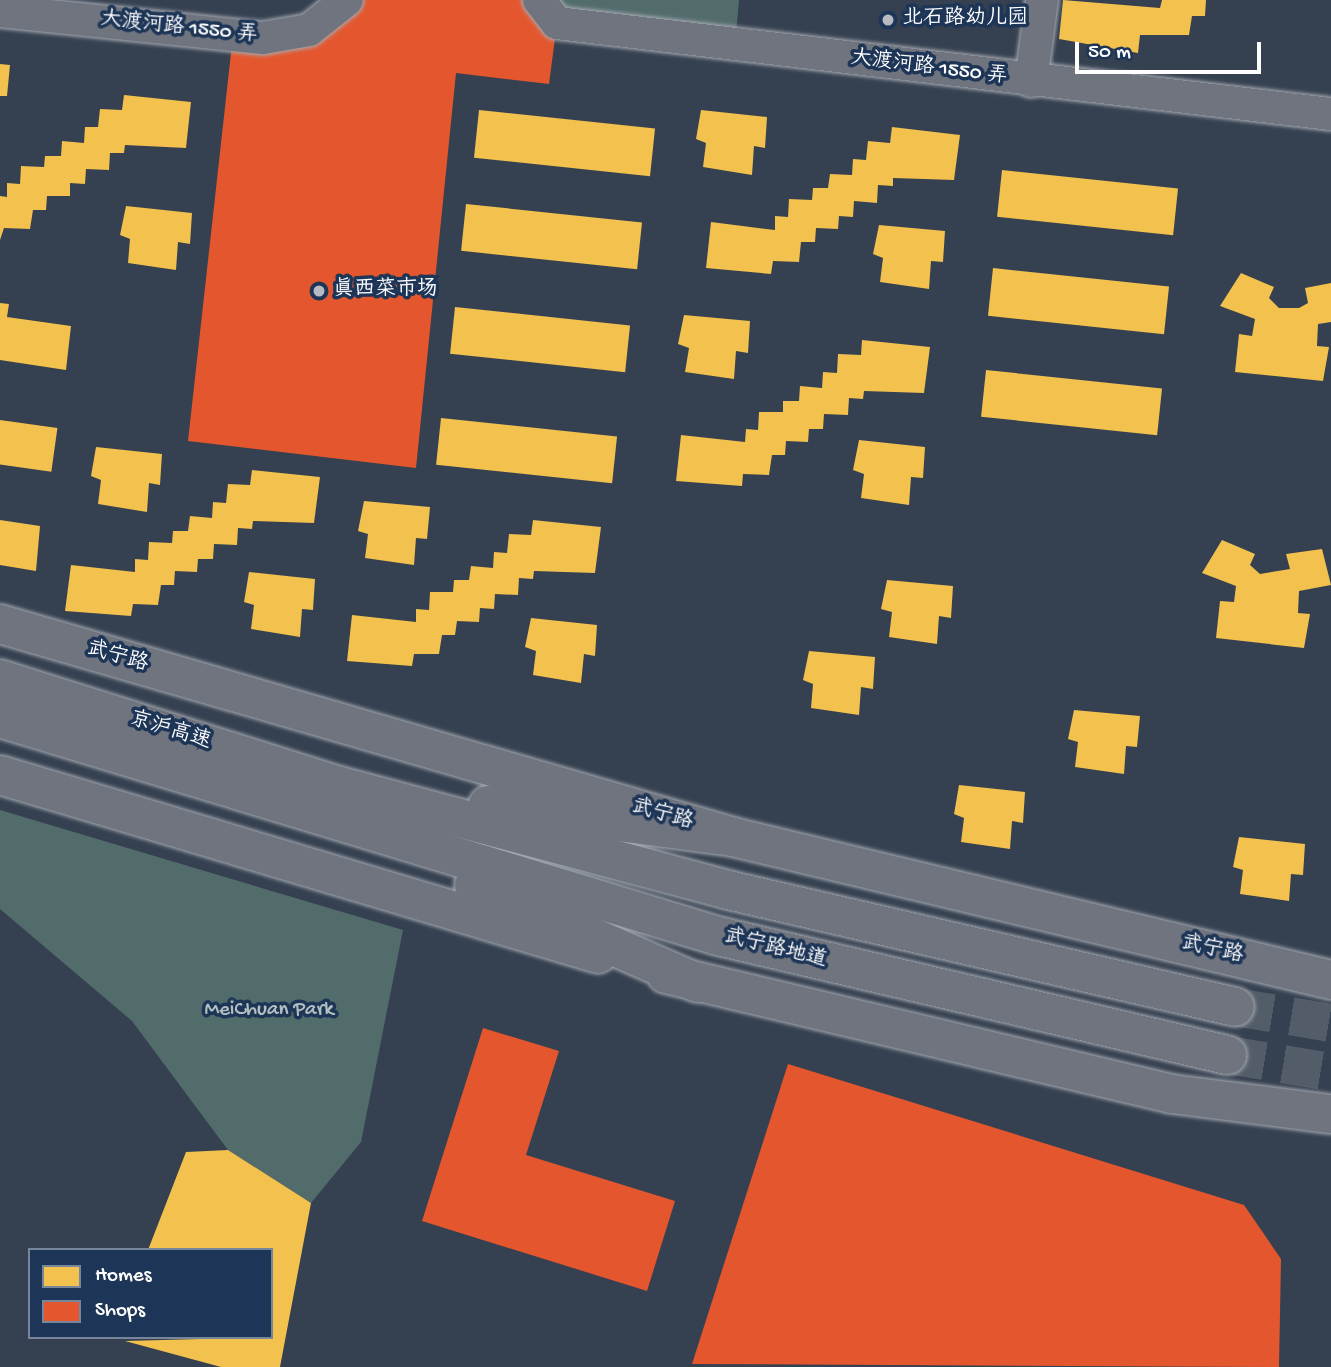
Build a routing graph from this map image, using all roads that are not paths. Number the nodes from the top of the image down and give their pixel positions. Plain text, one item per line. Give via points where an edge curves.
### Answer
1 (347, 0) edge
2 (539, 0) edge
3 (1042, 0) edge
4 (0, 11) edge
5 (1031, 81) junction
6 (1331, 114) edge
7 (0, 624) edge
8 (0, 679) edge
9 (0, 718) edge
10 (0, 775) edge
11 (334, 803) junction
12 (733, 836) junction
13 (1331, 980) edge
14 (697, 983) junction
15 (1235, 1007) tunnel mouth
16 (1227, 1055) tunnel mouth
17 (1331, 1114) edge

1 - 4 street, 大渡河路 1550 弄 via 309,30 264,38
2 - 5 street, 大渡河路 1550 弄 via 557,23
3 - 5 street
5 - 6 street, 大渡河路 1550 弄
7 - 12 main road, 武宁路
8 - 11 main road, 京沪高速
9 - 11 main road, 京沪高速
10 - 14 main road
11 - 12 main road
11 - 14 main road
11 - 15 main road
11 - 16 main road, 武宁路地道 via 718,936
12 - 13 main road, 武宁路
14 - 17 main road via 1172,1094

